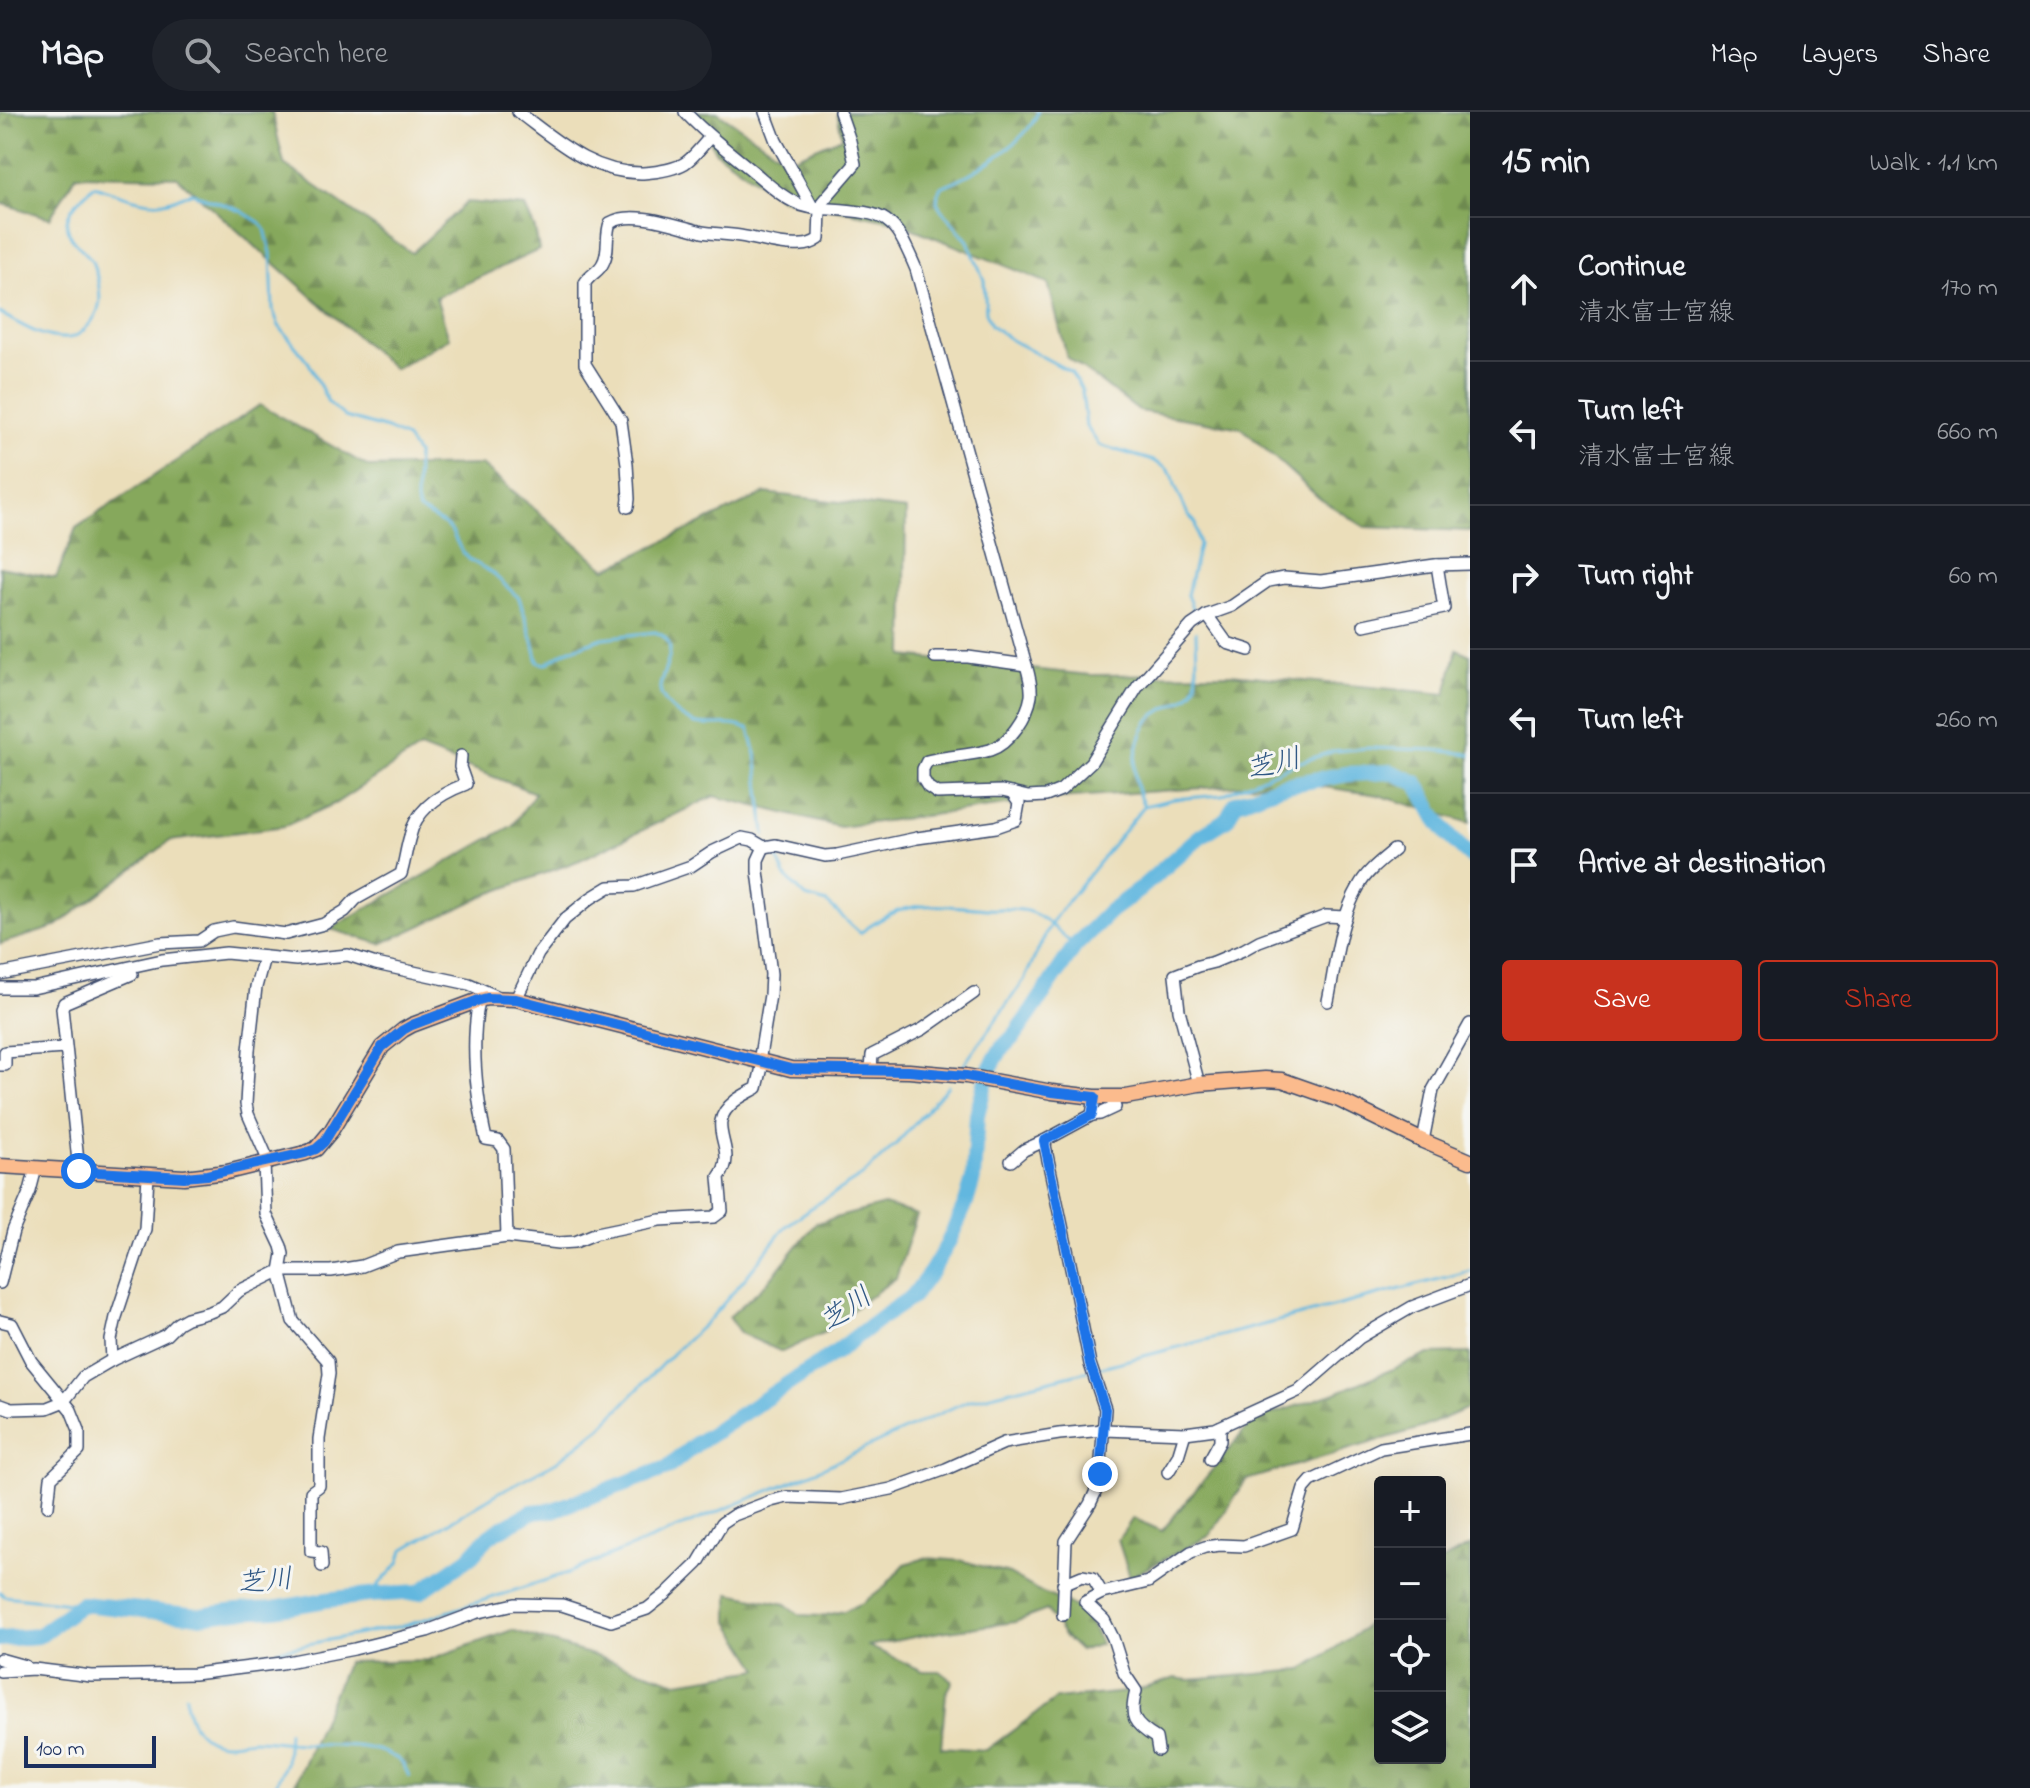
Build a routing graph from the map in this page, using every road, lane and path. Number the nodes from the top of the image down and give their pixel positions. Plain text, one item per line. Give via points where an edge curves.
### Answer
1 (518, 112) edge
2 (685, 112) edge
3 (765, 112) edge
4 (840, 112) edge
5 (710, 137) junction
6 (817, 208) junction
7 (628, 507) dead end
8 (1470, 564) edge
9 (1437, 565) junction
10 (1207, 615) junction
11 (1364, 625) dead end
12 (1249, 650) dead end
13 (935, 657) dead end
14 (1026, 665) junction
15 (461, 756) dead end
16 (1012, 793) junction
17 (764, 847) junction
18 (1394, 850) dead end
19 (1346, 917) junction
20 (264, 957) junction
21 (153, 963) junction
22 (0, 974) edge
23 (0, 988) edge
24 (974, 993) dead end
25 (508, 999) junction
26 (479, 1000) junction
27 (1328, 1001) dead end
28 (1470, 1024) edge
29 (65, 1048) junction
30 (761, 1063) junction
31 (0, 1065) edge
32 (871, 1070) junction
33 (1199, 1084) junction
34 (1095, 1097) junction
35 (1115, 1107) dead end
36 (1092, 1115) junction
37 (1044, 1141) junction
38 (1423, 1141) junction
39 (1011, 1161) dead end
40 (1470, 1161) edge
41 (266, 1162) junction
42 (0, 1166) edge
43 (36, 1168) junction
44 (79, 1171) junction
45 (148, 1175) junction
46 (507, 1237) junction
47 (280, 1271) junction
48 (0, 1283) edge
49 (1470, 1285) edge
50 (0, 1321) edge
51 (112, 1360) junction
52 (64, 1401) junction
53 (0, 1405) edge
54 (1220, 1427) junction
55 (1104, 1430) junction
56 (1185, 1433) junction
57 (1470, 1434) edge
58 (1210, 1459) dead end
59 (1168, 1472) dead end
60 (48, 1506) dead end
61 (322, 1566) dead end
62 (1063, 1584) junction
63 (1102, 1593) junction
64 (1063, 1615) dead end
65 (0, 1659) edge
66 (34, 1669) junction
67 (0, 1671) edge
68 (1158, 1750) dead end

1 - 5 street via 577,155 615,171 671,168 686,162
2 - 5 street
3 - 6 street via 776,141
4 - 6 street via 855,164
5 - 6 street via 782,195
6 - 7 street via 819,239 793,246 655,220 610,223 604,263 585,283 585,364 621,421
6 - 14 street via 877,214 898,232 907,249
8 - 9 street
9 - 10 street via 1321,581 1268,581 1232,606
9 - 11 street via 1444,608
10 - 12 street via 1227,643
10 - 16 street via 1138,686 1091,762 1069,783 1046,796
13 - 14 street
14 - 16 street via 1031,693 1011,735 990,750 927,761 923,769 923,779 937,793
15 - 22 street via 466,784 444,792 420,813 401,874 324,924 286,934 233,927 199,941 160,943
16 - 17 street via 1019,803 1016,820 996,827 837,855
17 - 25 street via 742,838 691,866 634,886 609,887 565,919
17 - 30 street via 758,871 771,984
18 - 19 street via 1359,884
19 - 27 street
19 - 33 street via 1326,916 1175,975
20 - 21 street via 226,953
20 - 25 street via 348,955 469,984
20 - 41 street via 256,987 246,1104
21 - 23 street via 33,988
21 - 29 street via 64,1003
24 - 32 street via 923,1029 872,1055
25 - 26 main road
25 - 30 main road
26 - 41 main road via 403,1030 382,1047 324,1142 305,1153
26 - 46 street via 473,1039 480,1114 486,1139 498,1141 504,1149
28 - 38 street via 1433,1090
29 - 31 street via 5,1052 5,1065
29 - 44 street
30 - 32 main road via 791,1069
30 - 46 street via 757,1088 732,1103 720,1121 727,1157 719,1177 722,1211 714,1217 660,1220 575,1242
32 - 34 main road via 966,1076
33 - 34 main road
33 - 38 main road via 1282,1080 1339,1100
34 - 36 street
35 - 36 street
36 - 37 street
37 - 39 street
37 - 55 street via 1091,1369 1105,1409
38 - 40 main road
41 - 45 main road via 207,1175
41 - 47 street via 266,1214 283,1254
42 - 43 main road
43 - 44 main road
43 - 48 street
44 - 45 main road
45 - 51 street via 145,1229 116,1317
46 - 47 street via 398,1252 331,1271
47 - 51 street via 239,1291 222,1307 187,1318 166,1335
47 - 61 street via 293,1321 328,1361 319,1486 311,1492 311,1551 321,1552
49 - 54 street via 1412,1307 1359,1338 1298,1391
50 - 52 street via 12,1324 31,1361
51 - 52 street via 83,1377
52 - 53 street via 47,1408
52 - 60 street via 79,1430 79,1451 51,1478
54 - 56 street
54 - 58 street via 1220,1441
55 - 56 street
55 - 62 street via 1095,1493 1066,1541
55 - 66 street via 1004,1443 861,1497 787,1497 734,1515 722,1523 698,1563 666,1594 647,1609 611,1621 562,1605 515,1604 427,1631 282,1663 194,1674 91,1676
56 - 59 street
57 - 63 street via 1381,1448 1311,1481 1292,1529 1244,1546 1205,1547 1148,1582
62 - 63 street via 1082,1576 1093,1578
62 - 64 street
63 - 68 street via 1085,1602 1113,1638 1136,1691 1134,1719 1156,1738
65 - 66 street
66 - 67 street

